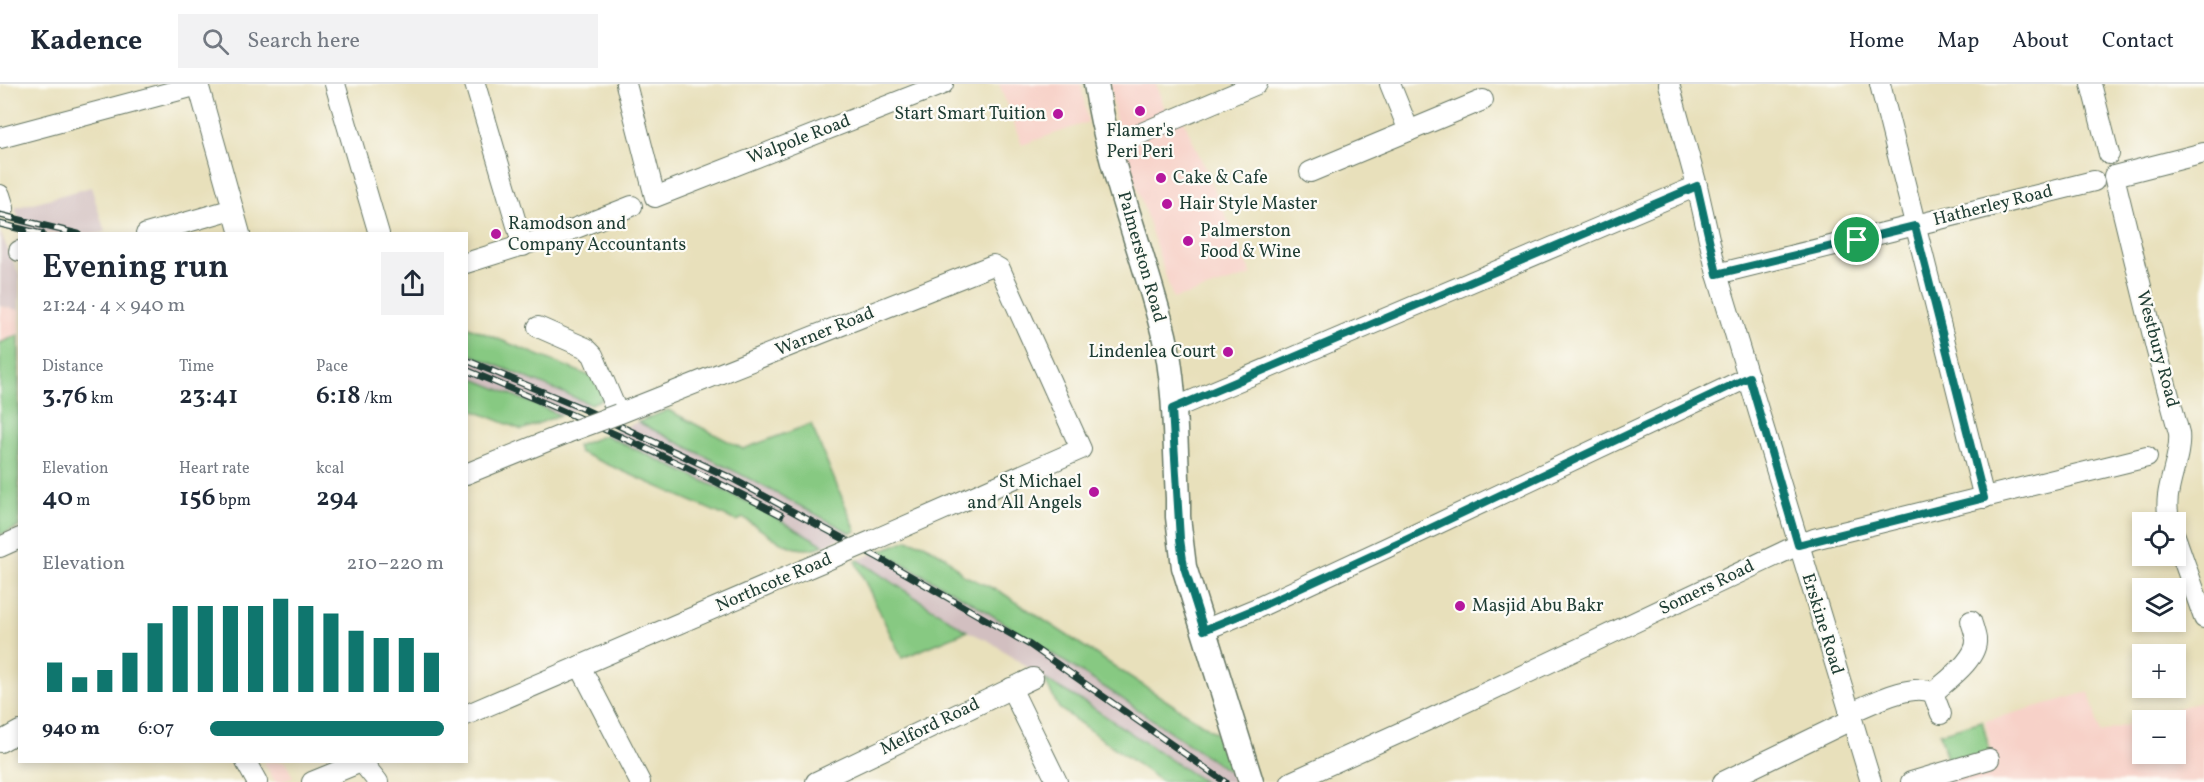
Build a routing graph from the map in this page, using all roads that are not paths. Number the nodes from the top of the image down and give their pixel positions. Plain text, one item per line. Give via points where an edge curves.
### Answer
1 (198, 84) edge
2 (335, 84) edge
3 (475, 84) edge
4 (626, 84) edge
5 (943, 84) edge
6 (1096, 84) edge
7 (1257, 84) edge
8 (1390, 84) edge
9 (1669, 84) edge
10 (1880, 84) edge
11 (2091, 84) edge
12 (1483, 100) dead end
13 (1409, 130) junction
14 (0, 138) edge
15 (1109, 147) junction
16 (2204, 153) edge
17 (2109, 154) dead end
18 (1310, 172) dead end
19 (2094, 181) dead end
20 (1697, 186) junction
21 (632, 206) dead end
22 (233, 209) junction
23 (1915, 226) junction
24 (153, 232) edge
25 (239, 232) edge
26 (378, 232) edge
27 (524, 246) junction
28 (468, 262) edge
29 (1717, 274) junction
30 (538, 327) dead end
31 (1749, 377) junction
32 (1172, 409) junction
33 (618, 414) junction
34 (1081, 449) joint
35 (2147, 457) dead end
36 (468, 473) edge
37 (1984, 498) junction
38 (2168, 512) edge
39 (18, 539) edge
40 (1798, 545) junction
41 (0, 547) edge
42 (2186, 566) edge
43 (2204, 618) edge
44 (1971, 621) dead end
45 (1204, 630) junction
46 (580, 666) junction
47 (1033, 678) dead end
48 (1011, 688) junction
49 (1933, 693) junction
50 (468, 714) edge
51 (1941, 714) dead end
52 (1850, 717) junction
53 (18, 732) edge
54 (0, 742) edge
55 (1989, 759) dead end
56 (247, 763) edge
57 (360, 763) edge
58 (363, 763) edge
59 (257, 782) edge
60 (312, 782) edge
61 (378, 782) edge
62 (640, 782) edge
63 (816, 782) edge
64 (1057, 782) edge
65 (1251, 782) edge
66 (1291, 782) edge
67 (1723, 782) edge
68 (1871, 782) edge
69 (1911, 782) edge

1 - 14 street
1 - 22 street
2 - 26 street
3 - 27 street
4 - 5 street, Walpole Road via 655,197
6 - 15 street, Palmerston Road
7 - 15 street
8 - 13 street
9 - 20 street, Erskine Road
10 - 23 street
11 - 17 street
12 - 13 street
13 - 18 street
15 - 32 street, Palmerston Road via 1164,335
16 - 38 street, Westbury Road via 2114,176 2180,433
19 - 23 street, Hatherley Road
20 - 29 street, Erskine Road
20 - 32 street
21 - 27 street
22 - 24 street
22 - 25 street
23 - 29 street, Hatherley Road
23 - 37 street
27 - 28 street
29 - 31 street, Erskine Road
30 - 33 street via 586,348 593,355
31 - 40 street, Erskine Road
31 - 45 street via 1399,543
32 - 45 street, Palmerston Road via 1184,567
33 - 34 street, Warner Road via 993,265 1000,269
33 - 36 street, Warner Road, bridge
34 - 46 street, Northcote Road, bridge
35 - 37 street, Somers Road
37 - 40 street, Somers Road
39 - 41 street
40 - 52 street, Erskine Road
40 - 66 street, Somers Road
42 - 43 street
44 - 49 street via 1976,641 1973,653
45 - 65 street, Palmerston Road
46 - 50 street, Northcote Road
46 - 62 street
47 - 48 street, Melford Road
48 - 63 street, Melford Road
48 - 64 street
49 - 51 street
49 - 52 street via 1920,689 1906,691
52 - 67 street
52 - 68 street, Erskine Road
53 - 54 street
55 - 69 street
56 - 59 street
57 - 60 street
58 - 61 street

